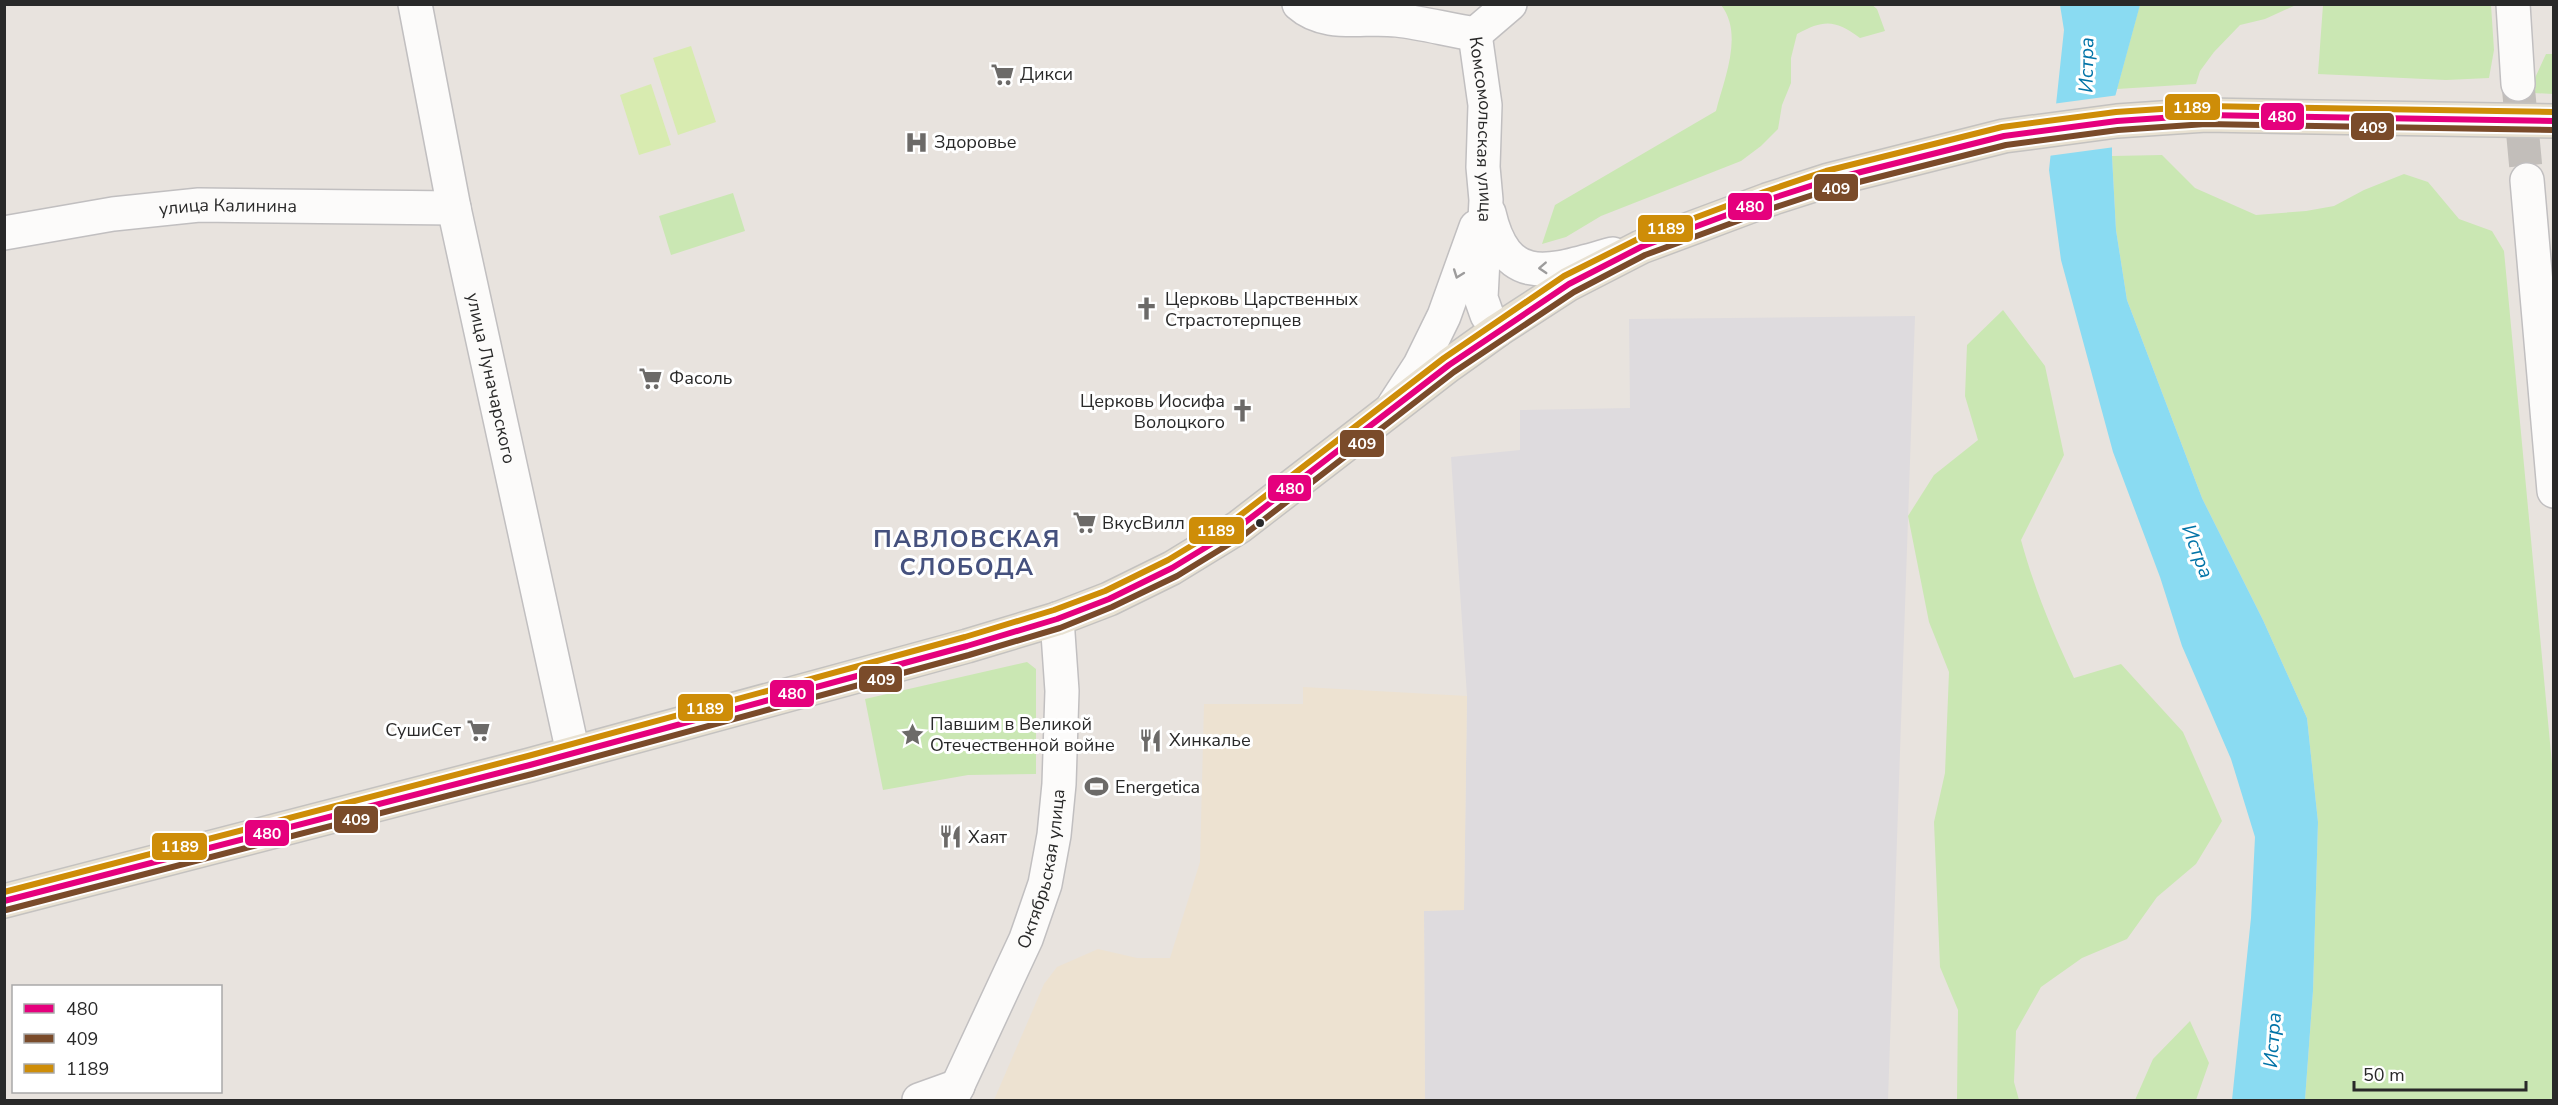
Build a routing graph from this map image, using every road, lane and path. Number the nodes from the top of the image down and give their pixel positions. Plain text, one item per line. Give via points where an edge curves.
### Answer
1 (415, 4) edge
2 (1299, 4) edge
3 (1510, 4) edge
4 (2513, 4) edge
5 (1475, 34) junction
6 (2518, 84) tunnel mouth
7 (2553, 121) edge
8 (2527, 180) tunnel mouth
9 (1486, 200) junction
10 (454, 208) junction
11 (4, 233) edge
12 (1641, 247) junction
13 (1498, 330) junction
14 (1390, 411) junction
15 (2553, 491) edge
16 (1057, 619) junction
17 (573, 753) junction
18 (4, 901) edge
19 (955, 1093) edge
20 (919, 1101) edge

1 - 10 street, улица Луначарского
2 - 5 street, Комсомольская улица via 1323,18 1399,20
3 - 5 street
4 - 6 street
5 - 9 street, Комсомольская улица via 1485,105
7 - 12 main road via 2206,115 2117,121 2004,136 1829,180
8 - 15 street
12 -> 9 street via 1574,264 1526,268 1504,253 1494,233
9 - 13 street, Комсомольская улица via 1481,298
9 -> 14 street via 1444,316 1420,365
10 - 11 street, улица Калинина via 199,205 113,214
10 - 17 street, улица Луначарского
12 - 13 main road via 1569,284
13 - 14 main road
14 - 16 main road via 1224,538 1140,586
16 - 17 main road
16 - 19 street, Октябрьская улица via 1062,691 1059,784 1045,884 1026,939
17 - 18 main road
19 - 20 street

